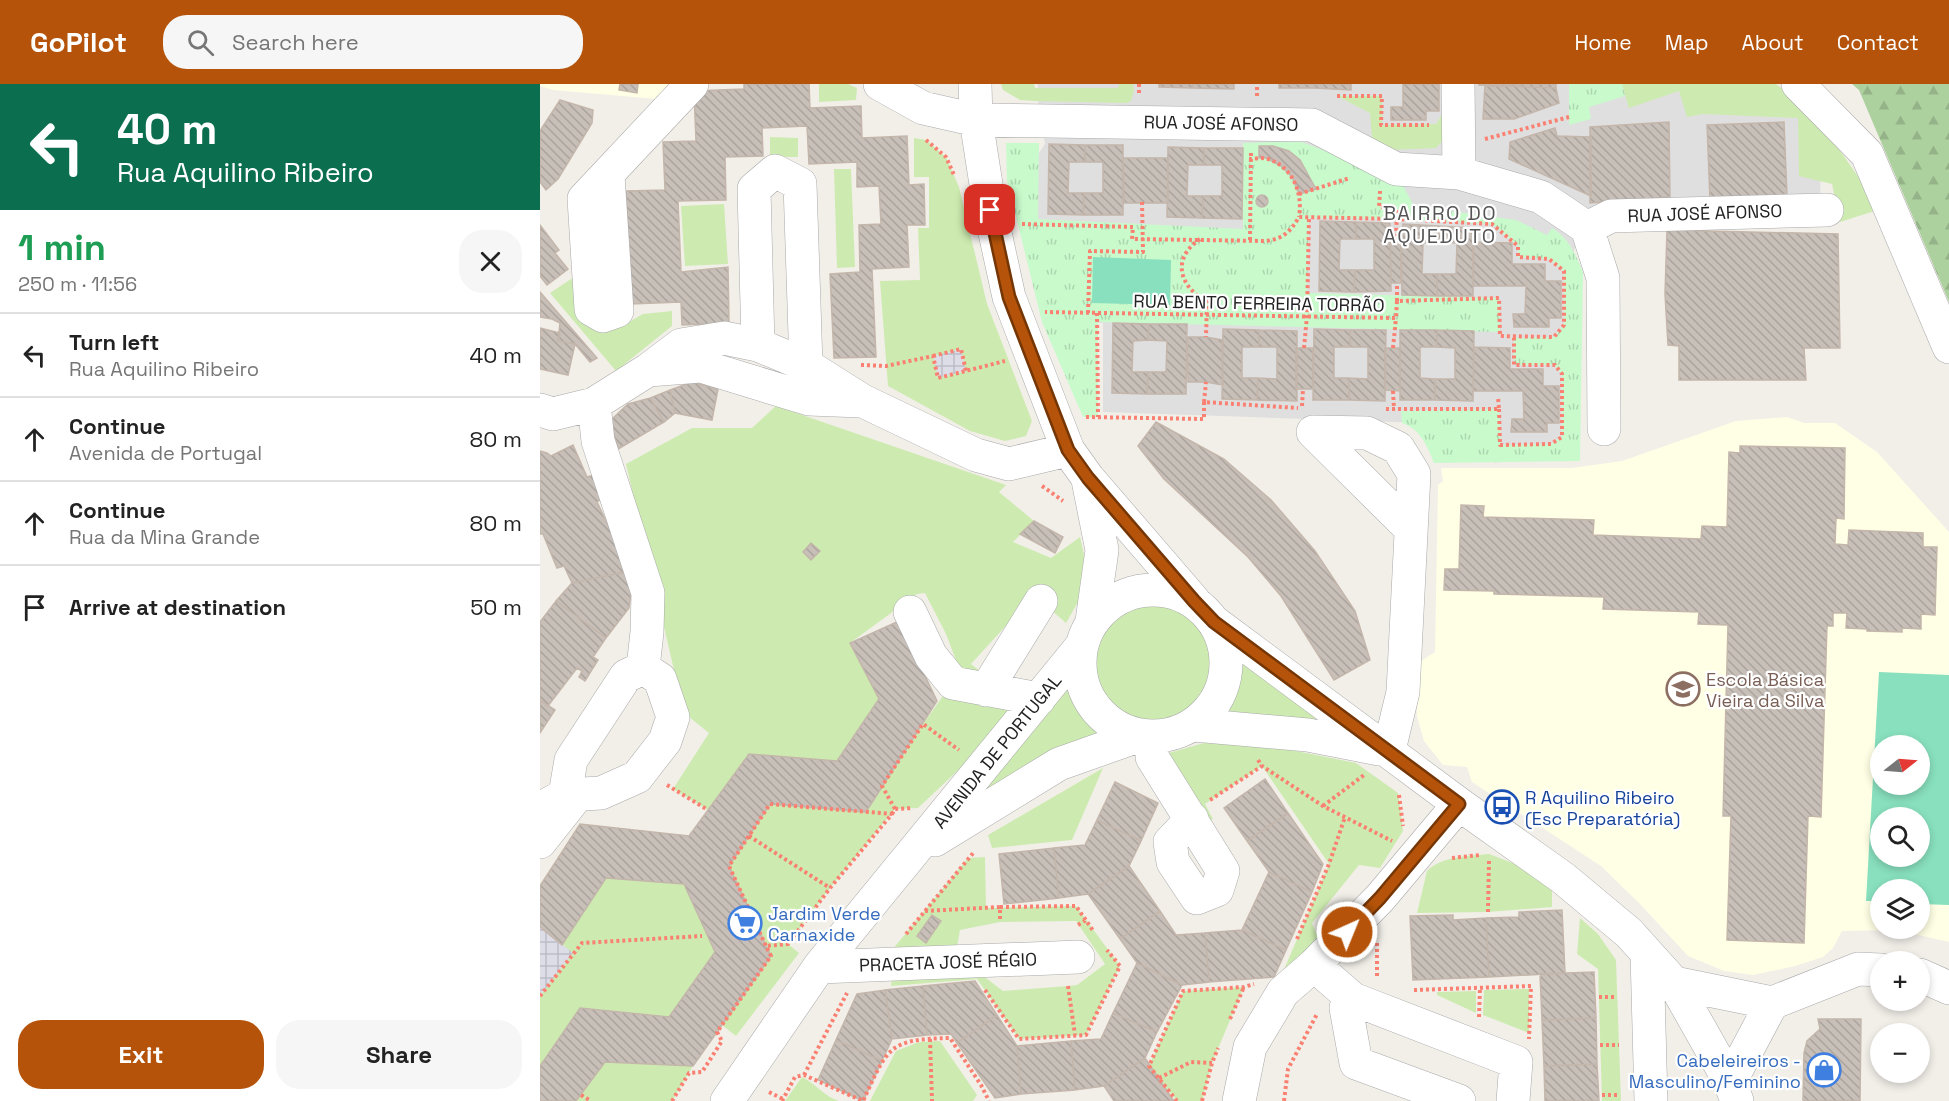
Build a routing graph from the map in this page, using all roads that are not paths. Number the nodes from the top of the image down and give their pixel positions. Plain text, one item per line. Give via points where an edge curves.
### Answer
1 (692, 84) edge
2 (880, 84) edge
3 (975, 84) edge
4 (1458, 84) edge
5 (1798, 84) edge
6 (976, 120) junction
7 (1451, 148) junction
8 (608, 175) dead end
9 (1827, 210) dead end
10 (1587, 228) junction
11 (758, 345) junction
12 (1949, 347) edge
13 (806, 365) junction
14 (648, 370) junction
15 (863, 402) junction
16 (594, 404) junction
17 (540, 410) edge
18 (1604, 429) dead end
19 (1068, 450) junction
20 (1088, 478) junction
21 (1410, 528) dead end
22 (1041, 601) dead end
23 (1204, 611) junction
24 (910, 612) dead end
25 (1086, 635) junction
26 (643, 668) junction
27 (986, 690) junction
28 (1039, 699) junction
29 (1194, 725) junction
30 (1145, 736) junction
31 (1379, 761) junction
32 (561, 800) edge
33 (1459, 804) junction
34 (1198, 812) road end
35 (540, 843) edge
36 (914, 854) junction
37 (1305, 952) junction
38 (1647, 954) junction
39 (819, 967) junction
40 (1870, 970) edge
41 (1073, 972) road end
42 (1930, 979) edge
43 (1674, 983) junction
44 (1949, 988) edge
45 (1365, 991) junction
46 (1772, 1003) junction
47 (1734, 1092) edge
48 (1635, 1098) edge
49 (727, 1101) edge
50 (1239, 1101) edge
51 (1459, 1101) edge
52 (1513, 1101) edge

1 - 8 street
2 - 6 street, RUA JOSÉ AFONSO via 923,108
3 - 6 street
4 - 7 street
5 - 12 street via 1867,154
6 - 7 street, RUA JOSÉ AFONSO via 1312,125 1396,169
6 - 19 street via 1009,297
7 - 10 street, RUA JOSÉ AFONSO via 1541,196
9 - 10 street, RUA JOSÉ AFONSO via 1611,216
10 - 18 street via 1602,278
11 - 13 street
11 - 13 street via 754,189 775,171 800,184
11 - 14 street via 724,338 681,345
13 - 15 street
14 - 15 street via 701,366 809,399
14 - 16 street
15 - 19 street via 976,455 1009,464
16 - 17 street via 554,414
16 - 26 street via 598,441 648,593
19 - 20 street
20 - 23 street
20 - 25 street via 1102,550
21 - 31 street via 1403,692
22 - 27 street
23 - 25 street via 1167,590 1139,590 1112,601
23 - 29 street via 1226,648 1226,678 1214,704
23 - 31 street
24 - 27 street via 931,656 953,683
25 - 28 street, AVENIDA DE PORTUGAL
25 - 30 street via 1080,677 1092,704 1112,724
26 - 32 street via 626,676 571,760
26 - 32 street via 660,680 673,717 665,741 637,777 601,793
27 - 28 street
28 - 36 street, AVENIDA DE PORTUGAL
29 - 30 street via 1167,736
29 - 31 street via 1308,735
30 - 34 street via 1152,757
30 - 36 street, AVENIDA DE PORTUGAL via 1059,764
31 - 33 street
32 - 35 street
33 - 37 street via 1380,898
33 - 38 street via 1563,878 1629,933
36 - 39 street, AVENIDA DE PORTUGAL
37 - 45 street
37 - 50 street via 1250,1047
38 - 43 street
38 - 48 street
39 - 41 street, PRACETA JOSÉ RÉGIO via 881,964
39 - 49 street, AVENIDA DE PORTUGAL
40 - 46 street via 1858,969
42 - 44 street
43 - 46 street
43 - 47 street
45 - 51 street via 1346,1008 1356,1063
45 - 52 street via 1516,1062
46 - 47 street

